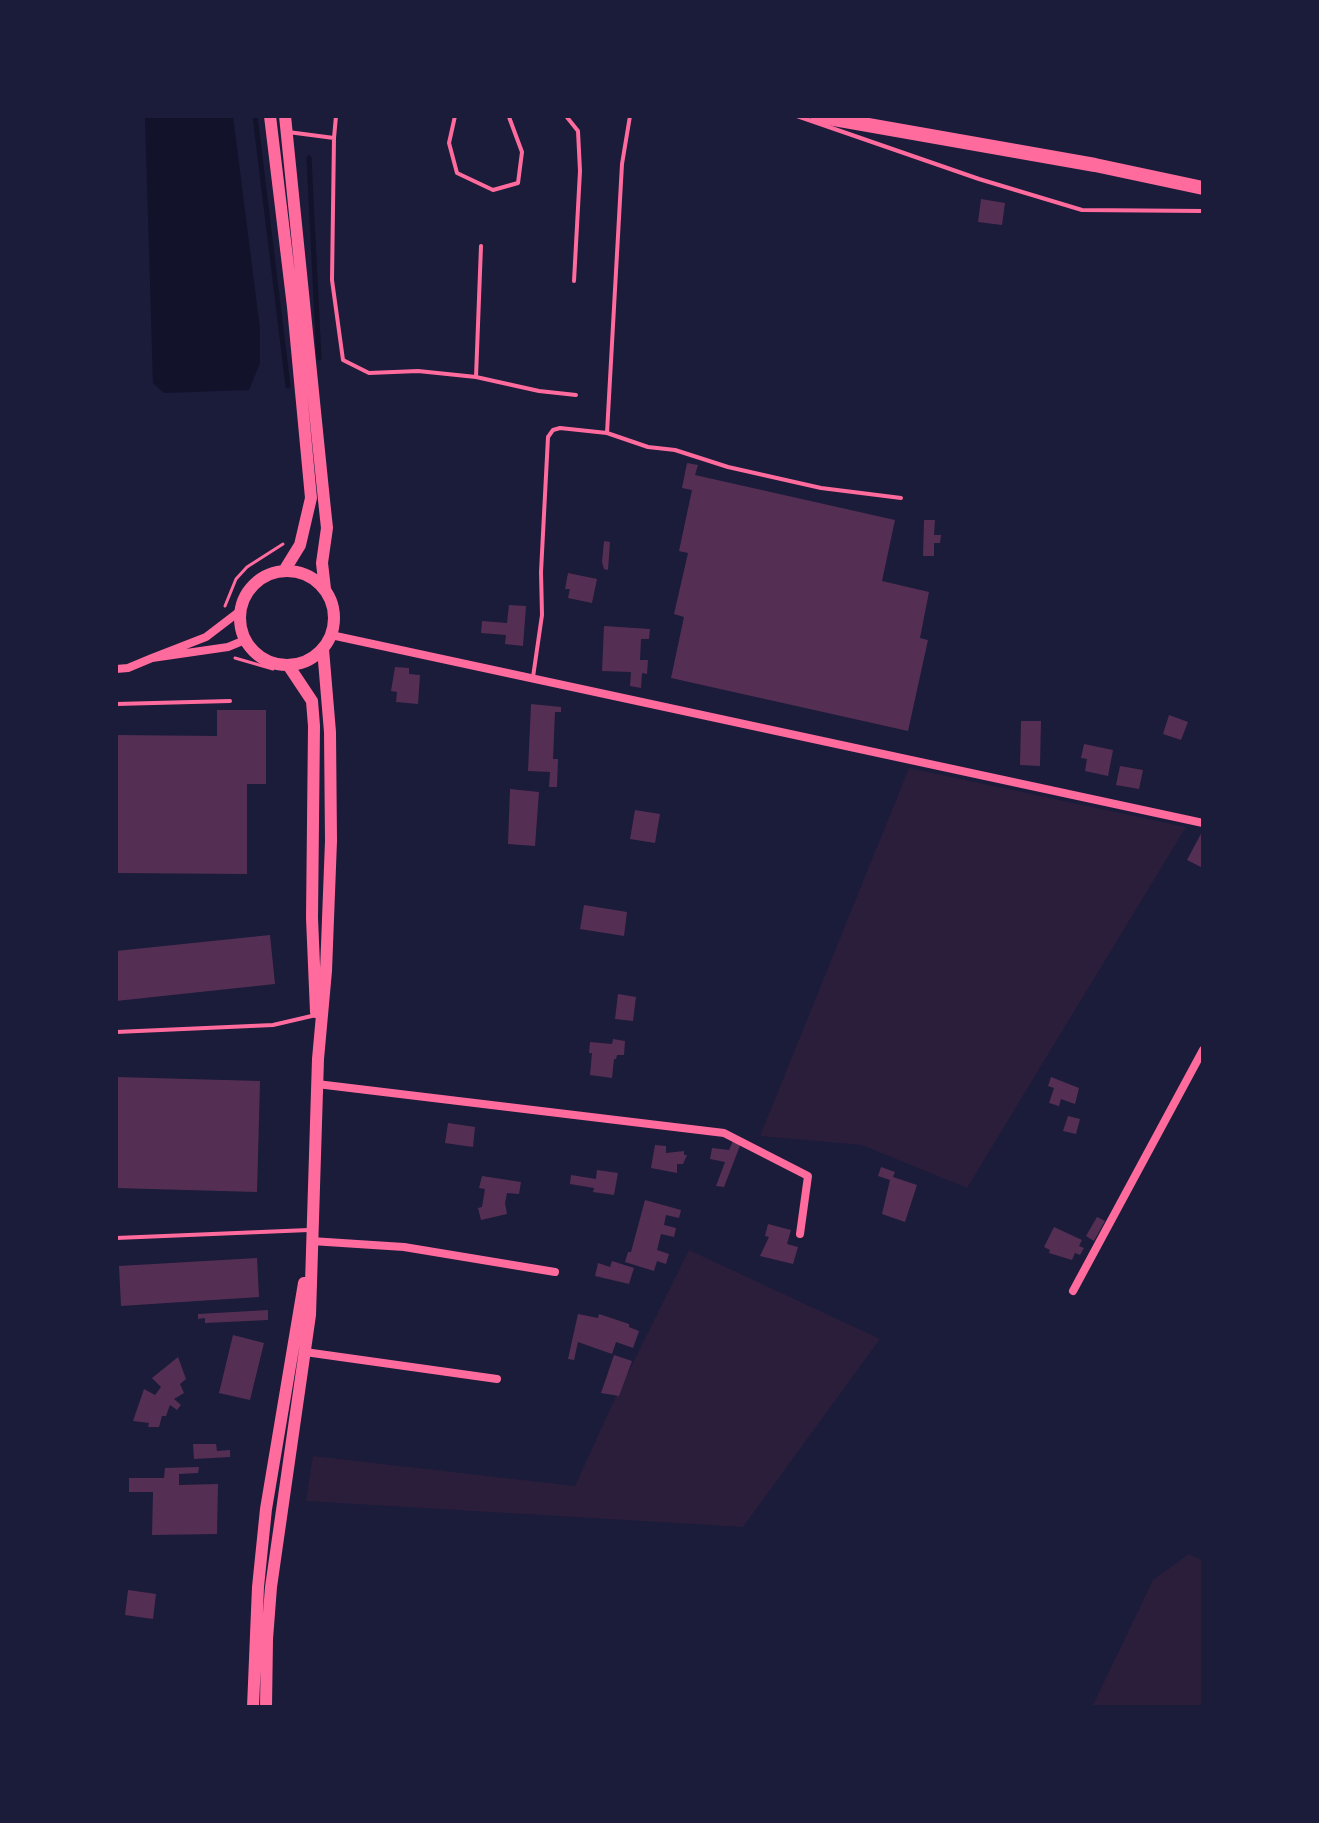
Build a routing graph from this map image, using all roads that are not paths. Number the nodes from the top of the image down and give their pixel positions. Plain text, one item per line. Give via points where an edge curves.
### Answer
1 (270, 116) edge
2 (285, 116) edge
3 (336, 116) edge
4 (455, 116) edge
5 (491, 116) edge
6 (529, 116) edge
7 (566, 116) edge
8 (630, 116) edge
9 (797, 116) edge
10 (817, 116) edge
11 (509, 117) edge
12 (286, 132) junction
13 (334, 138) junction
14 (1203, 188) edge
15 (1203, 211) edge
16 (481, 246) dead end
17 (574, 281) dead end
18 (476, 377) junction
19 (576, 395) dead end
20 (607, 433) junction
21 (901, 498) dead end
22 (284, 571) junction
23 (325, 589) junction
24 (240, 611) junction
25 (331, 635) junction
26 (245, 640) junction
27 (323, 649) junction
28 (152, 658) junction
29 (284, 668) junction
30 (116, 669) edge
31 (533, 677) junction
32 (230, 701) dead end
33 (116, 704) edge
34 (1203, 823) edge
35 (316, 1015) junction
36 (116, 1032) edge
37 (1203, 1050) edge
38 (318, 1059) junction
39 (317, 1084) junction
40 (800, 1234) dead end
41 (311, 1235) junction
42 (116, 1238) edge
43 (555, 1272) dead end
44 (1073, 1291) dead end
45 (305, 1352) junction
46 (497, 1379) dead end
47 (253, 1707) edge
48 (266, 1707) edge

1 - 22 main road via 311,498 300,545
2 - 12 main road
3 - 13 lane
4 - 11 lane via 449,143 457,173 493,190 518,183 522,152
5 - 11 lane
6 - 11 lane
7 - 17 lane via 578,131 580,171
8 - 20 lane via 622,164
9 - 15 lane via 1082,210
10 - 14 main road
12 - 13 lane
12 - 23 main road via 327,528
13 - 18 lane via 332,280 343,360 369,373
16 - 18 lane
18 - 19 lane
20 - 21 lane via 821,488
20 - 31 lane via 560,428 548,437 542,615
22 - 23 main road via 314,578
22 - 24 main road via 255,583
23 - 25 main road via 334,619
24 - 26 main road
24 - 28 street via 206,637
25 - 27 main road
25 - 31 street
26 - 28 street
26 - 29 main road via 255,653
27 - 29 main road
27 - 38 main road via 331,841
28 - 30 street
29 - 35 main road via 312,701
31 - 34 street
32 - 33 lane
35 - 36 lane via 273,1025
35 - 38 main road
37 - 44 street
38 - 39 main road
39 - 40 street via 724,1133 808,1176
39 - 41 main road
41 - 42 lane
41 - 43 street
41 - 45 main road
41 - 47 main road via 266,1509
45 - 46 street
45 - 48 main road via 271,1587

